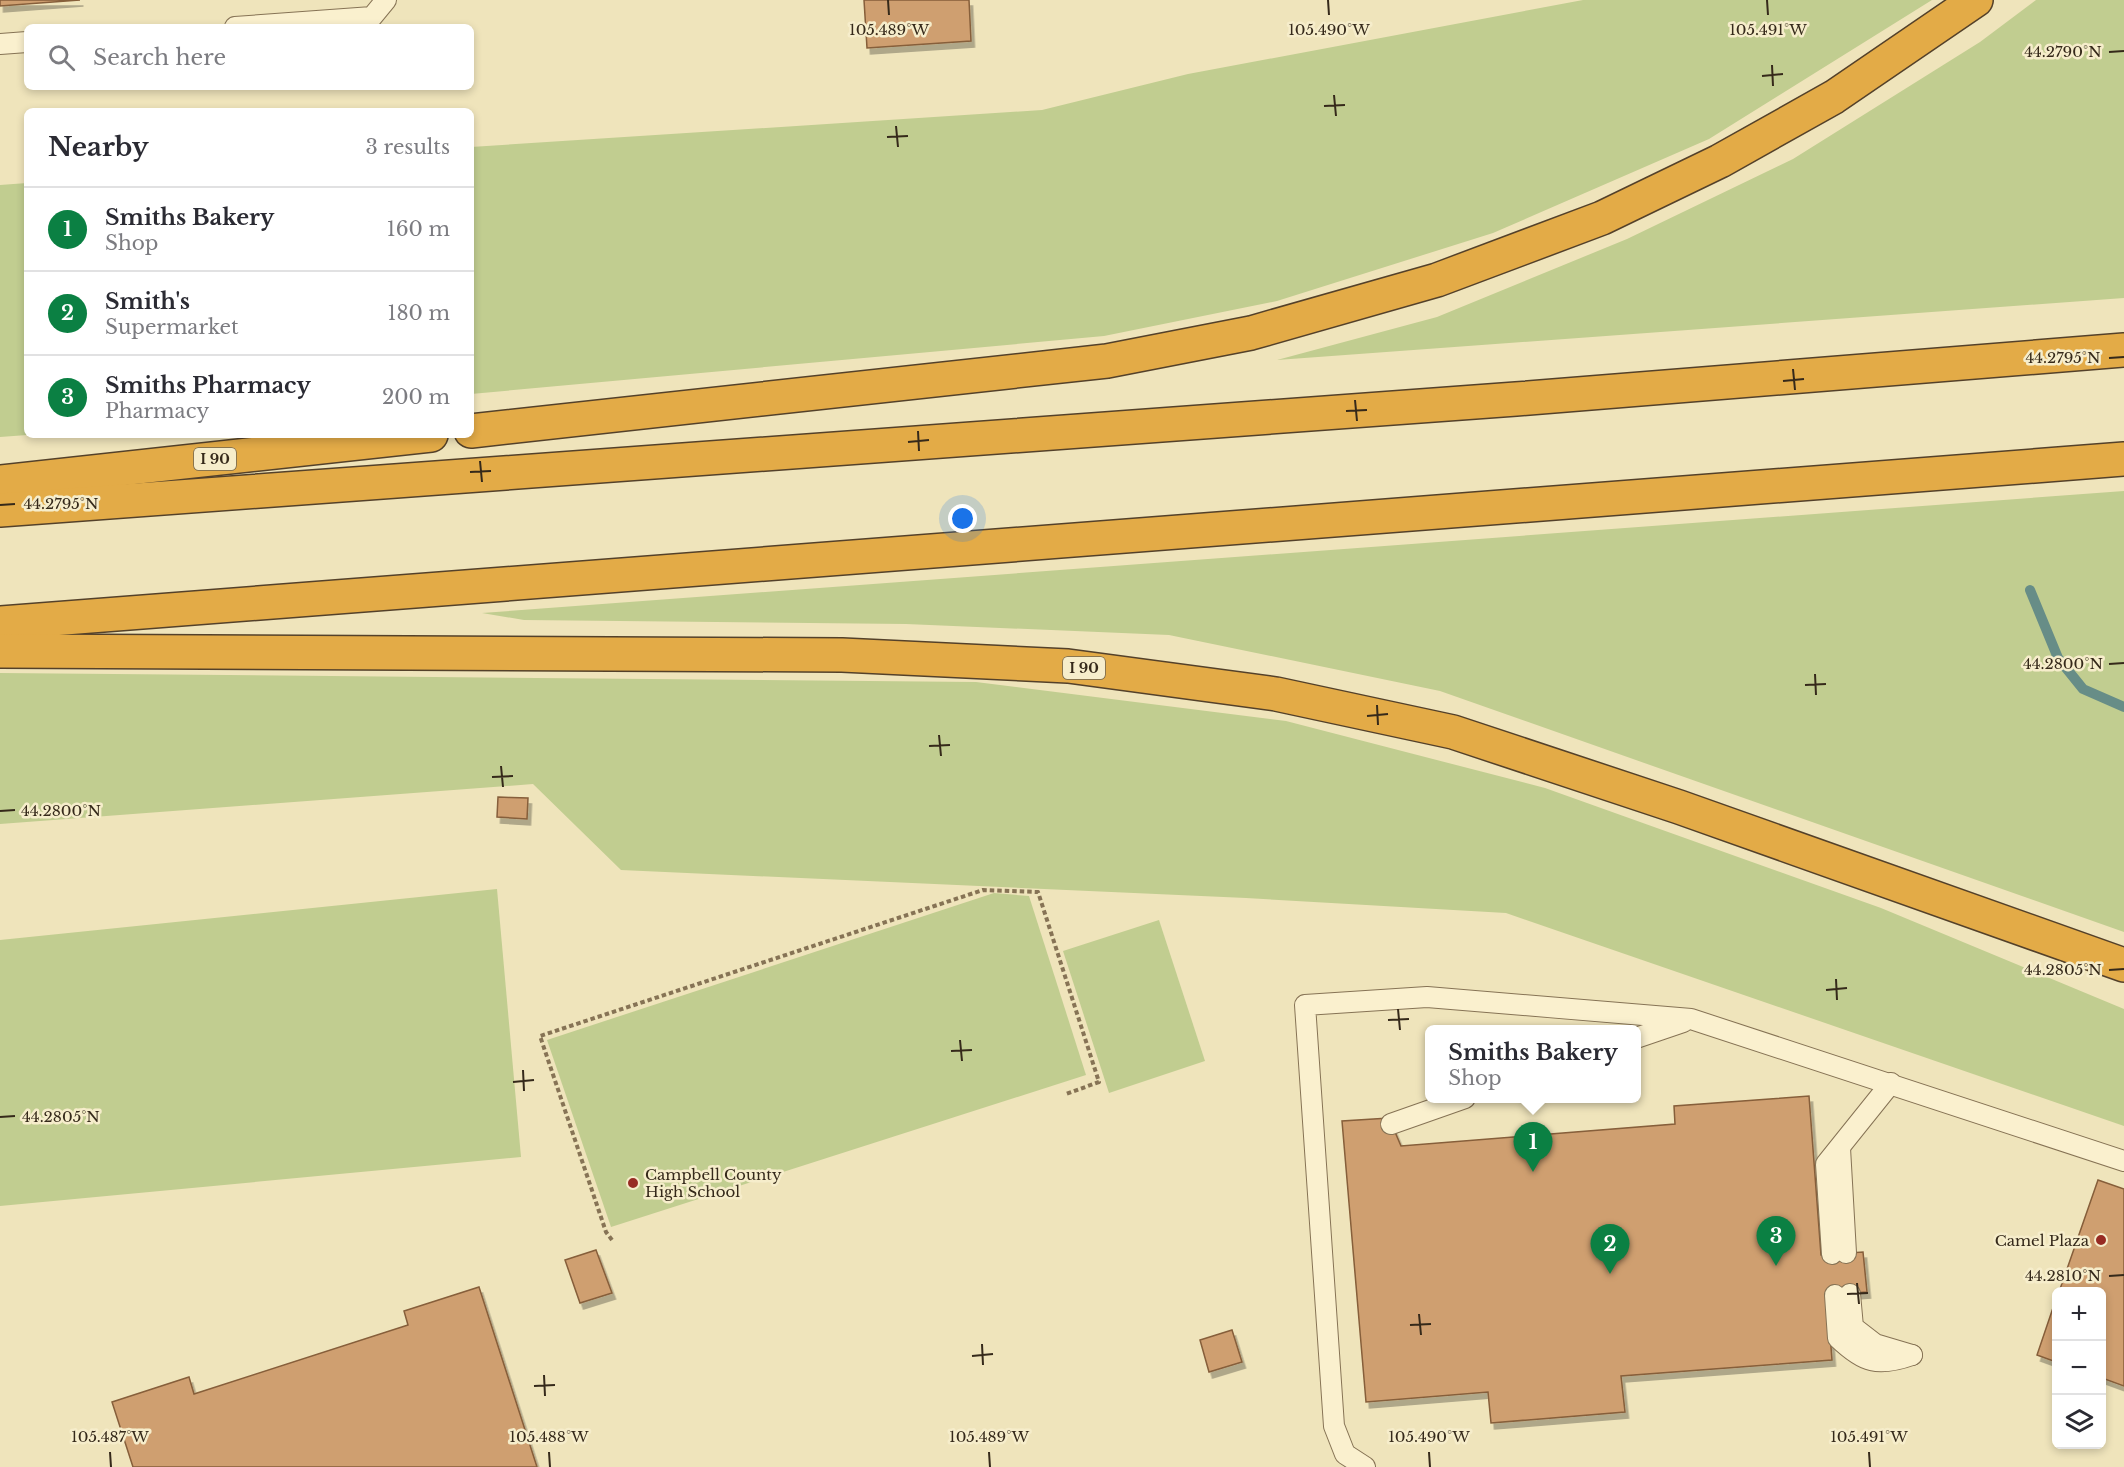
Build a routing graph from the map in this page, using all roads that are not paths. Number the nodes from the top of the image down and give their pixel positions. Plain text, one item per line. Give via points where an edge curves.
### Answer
1 (386, 0) edge
2 (1976, 0) edge
3 (276, 24) edge
4 (24, 42) edge
5 (0, 44) edge
6 (2124, 350) edge
7 (474, 431) edge
8 (403, 438) edge
9 (2124, 459) edge
10 (0, 482) edge
11 (0, 510) edge
12 (0, 623) edge
13 (0, 651) edge
14 (2124, 964) edge
15 (1691, 1019) junction
16 (1641, 1036) edge
17 (1891, 1083) junction
18 (1451, 1103) edge
19 (1391, 1124) dead end
20 (2124, 1161) edge
21 (1839, 1254) dead end
22 (1843, 1294) dead end
23 (1912, 1355) dead end
24 (1365, 1467) edge

1 - 3 lane via 372,17
2 - 7 highway via 1833,97 1720,162 1602,218 1437,280 1251,333 1107,361
4 - 5 lane
6 - 11 highway via 1528,398
8 - 10 highway, I 90
9 - 12 highway
13 - 14 highway, I 90 via 842,655 1068,666 1276,694 1453,732
15 - 16 lane
15 - 17 lane
15 - 24 lane via 1427,997 1305,1005 1334,1426 1345,1454
17 - 20 lane
17 - 21 lane via 1826,1164
18 - 19 lane
22 - 23 lane via 1853,1327 1875,1344

